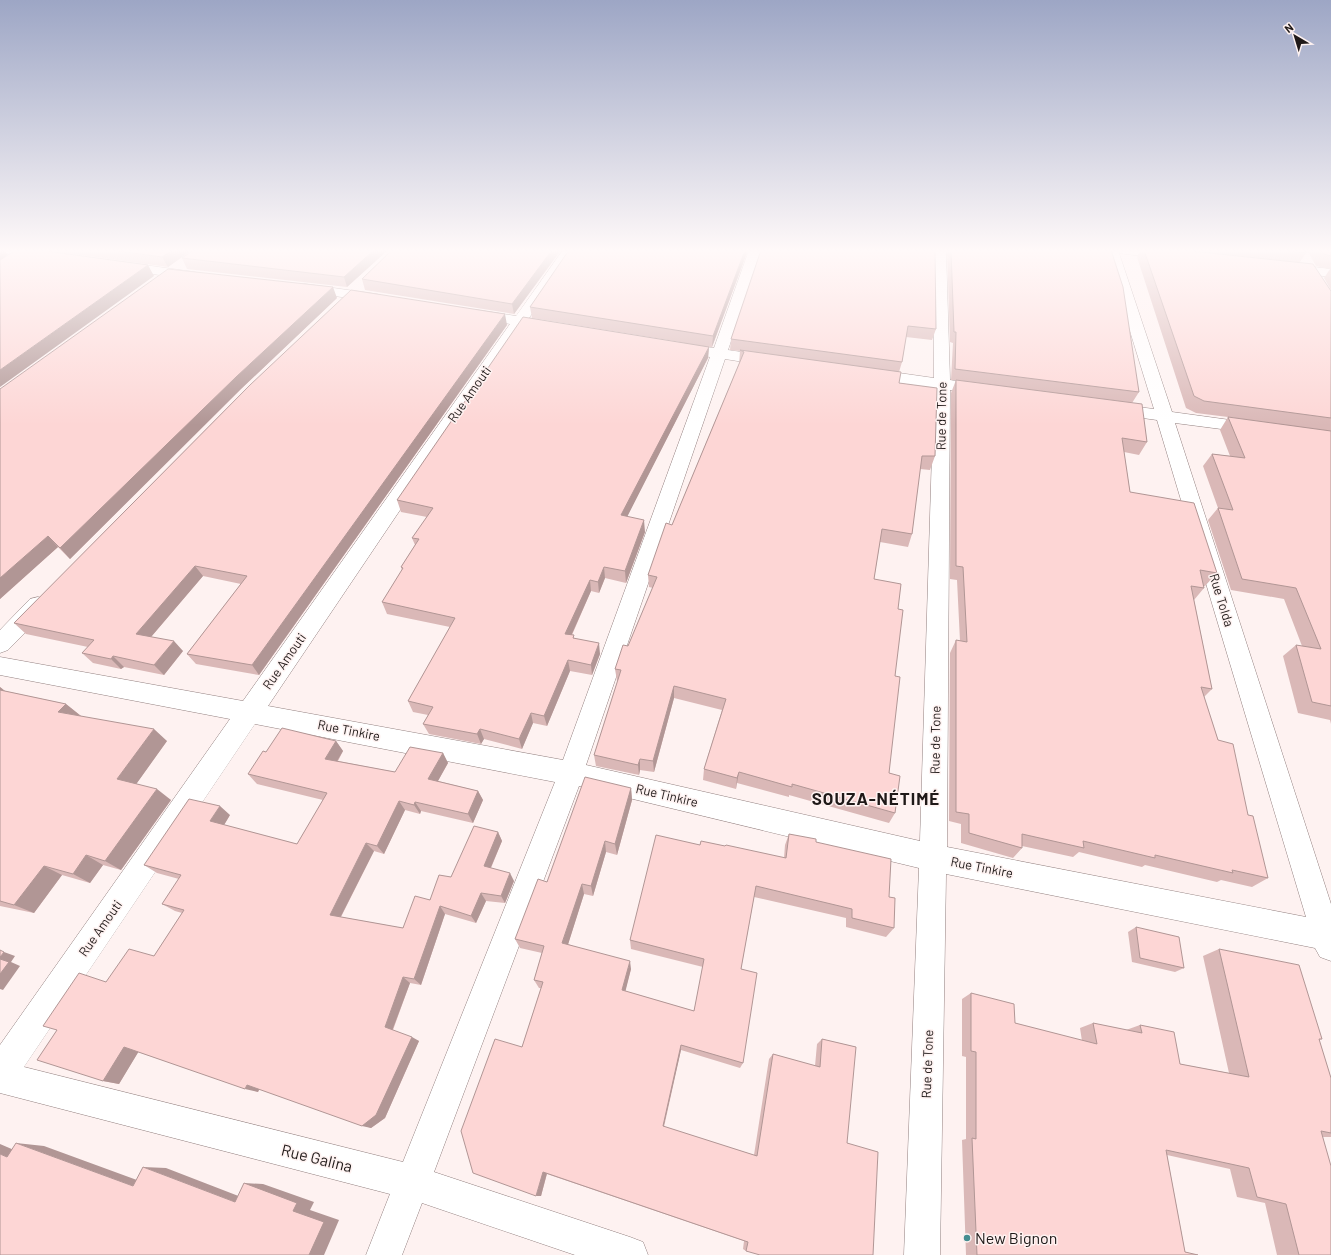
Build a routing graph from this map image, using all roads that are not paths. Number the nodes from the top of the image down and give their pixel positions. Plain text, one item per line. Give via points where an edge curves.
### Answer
1 (528, 309) edge
2 (735, 309) edge
3 (941, 309) edge
4 (1130, 309) edge
5 (466, 312) edge
6 (519, 321) junction
7 (565, 329) edge
8 (665, 345) edge
9 (718, 354) junction
10 (780, 362) edge
11 (857, 373) edge
12 (942, 384) junction
13 (996, 392) edge
14 (1096, 406) edge
15 (1165, 417) junction
16 (1268, 430) edge
17 (50, 594) edge
18 (0, 644) edge
19 (0, 666) edge
20 (249, 711) junction
21 (571, 773) junction
22 (933, 858) junction
23 (1330, 940) edge
24 (0, 1073) edge
25 (0, 1077) edge
26 (412, 1182) junction
27 (384, 1255) edge
28 (630, 1255) edge
29 (922, 1255) edge

1 - 6 street, Rue Amouti
2 - 9 street
3 - 12 street, Rue de Tone
4 - 15 street, Rue Tolda
5 - 6 street
6 - 7 street
6 - 20 street, Rue Amouti
8 - 9 street
9 - 10 street
9 - 21 street
11 - 12 street
12 - 13 street
12 - 22 street, Rue de Tone
14 - 15 street
15 - 16 street
15 - 23 street, Rue Tolda
17 - 18 street
19 - 20 street, Rue Tinkire
20 - 21 street, Rue Tinkire
20 - 24 street, Rue Amouti
21 - 22 street, Rue Tinkire
21 - 26 street
22 - 23 street, Rue Tinkire
22 - 29 street, Rue de Tone
25 - 26 street, Rue Galina
26 - 27 street
26 - 28 street, Rue Galina

